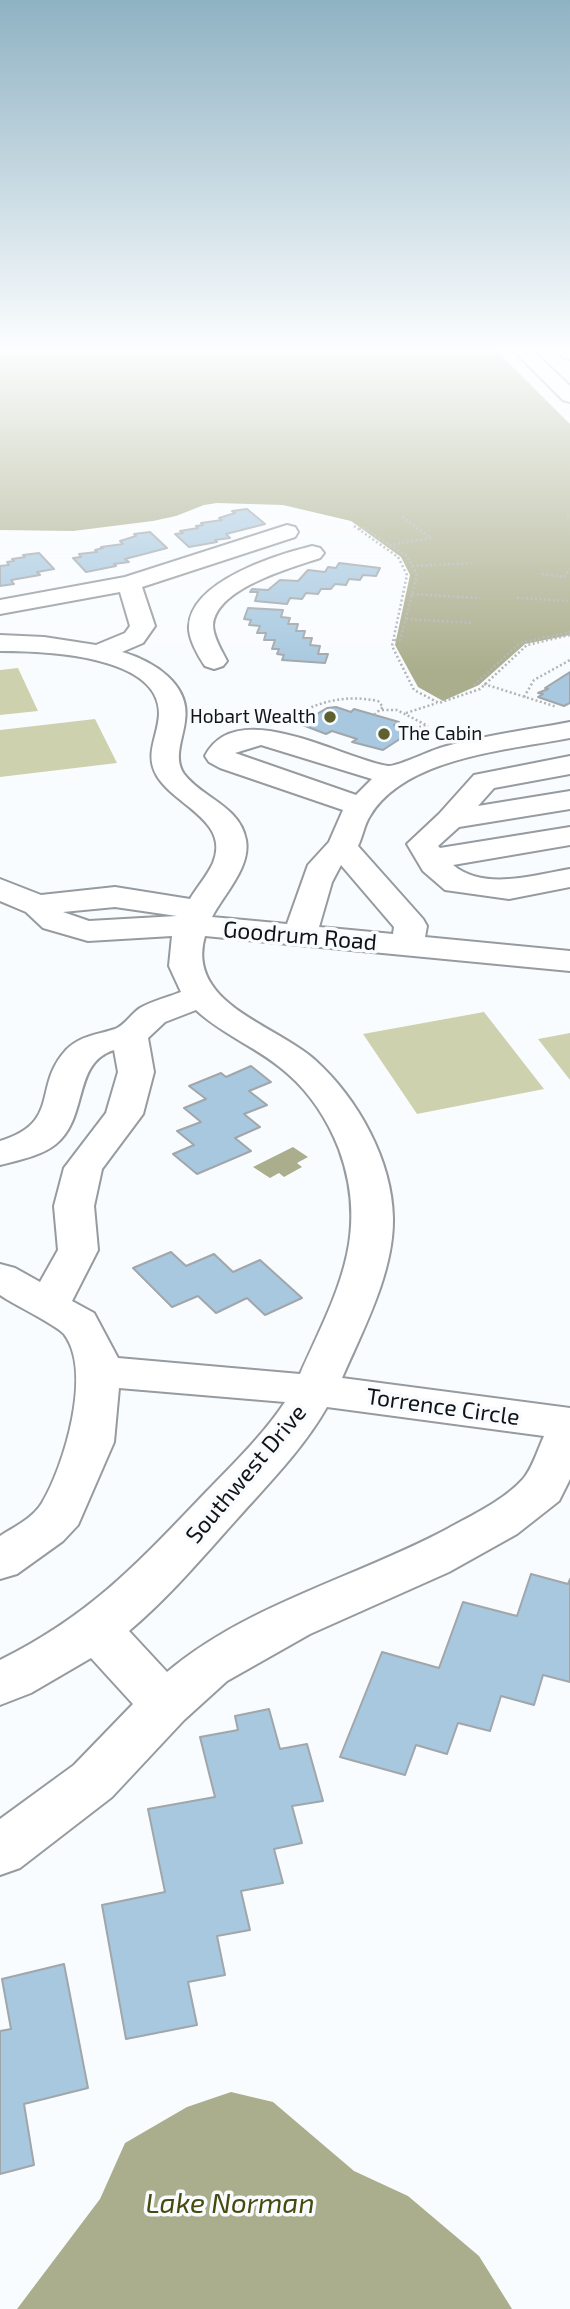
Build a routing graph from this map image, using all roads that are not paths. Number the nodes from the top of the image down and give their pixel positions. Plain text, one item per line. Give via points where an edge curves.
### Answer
1 (287, 532) dead end
2 (312, 553) dead end
3 (129, 583) junction
4 (0, 607) edge
5 (0, 643) edge
6 (97, 653) junction
7 (168, 667) junction
8 (564, 728) edge
9 (570, 765) edge
10 (395, 777) junction
11 (570, 800) edge
12 (360, 806) junction
13 (450, 820) junction
14 (570, 836) edge
15 (342, 847) junction
16 (431, 859) junction
17 (570, 878) edge
18 (0, 890) edge
19 (195, 918) junction
20 (303, 928) junction
21 (409, 936) junction
22 (570, 940) edge
23 (570, 961) edge
24 (202, 996) junction
25 (130, 1036) junction
26 (17, 1147) edge
27 (91, 1158) junction
28 (0, 1277) edge
29 (48, 1306) junction
30 (98, 1370) junction
31 (315, 1390) junction
32 (570, 1427) edge
33 (0, 1561) edge
34 (96, 1629) junction
35 (0, 1684) edge
36 (164, 1705) junction
37 (0, 1851) edge

1 - 3 main road
2 - 7 main road via 231,585 204,610 200,628 220,670
3 - 4 main road
3 - 6 main road via 143,626 134,638
5 - 6 main road
6 - 7 main road
7 - 19 main road via 164,688 173,707 163,750 166,768 181,788 219,816 229,834 231,852
8 - 10 main road via 445,755
9 - 13 main road via 484,781
10 - 12 main road
10 - 12 main road via 262,736 236,741 219,756
11 - 13 main road
12 - 15 main road
13 - 16 main road via 422,844
14 - 16 main road
15 - 20 main road via 323,867
15 - 21 main road
16 - 17 main road via 456,883 509,888
18 - 19 main road, Goodrum Road via 37,905 54,921 88,931
19 - 20 main road, Goodrum Road
19 - 24 main road, Southwest Drive via 185,964
20 - 21 main road, Goodrum Road
21 - 22 main road, Goodrum Road
21 - 23 main road, Goodrum Road
24 - 25 main road via 153,1015
24 - 31 main road, Southwest Drive via 220,1014 311,1075 341,1116 368,1172 374,1233 367,1268
25 - 26 main road via 90,1047 69,1067 60,1114 49,1132
25 - 27 main road via 136,1072 124,1114
26 - 27 main road
27 - 29 main road via 83,1168 74,1206 78,1250
28 - 29 main road
29 - 30 main road via 79,1323 96,1353
30 - 31 main road, Torrence Circle
30 - 33 main road via 91,1442 61,1513
31 - 32 main road, Torrence Circle
31 - 34 main road, Southwest Drive via 288,1432 150,1583
32 - 36 main road via 542,1489 500,1522 432,1559 292,1620 209,1667
34 - 35 main road, Southwest Drive via 46,1662
34 - 36 main road
36 - 37 main road via 93,1781

